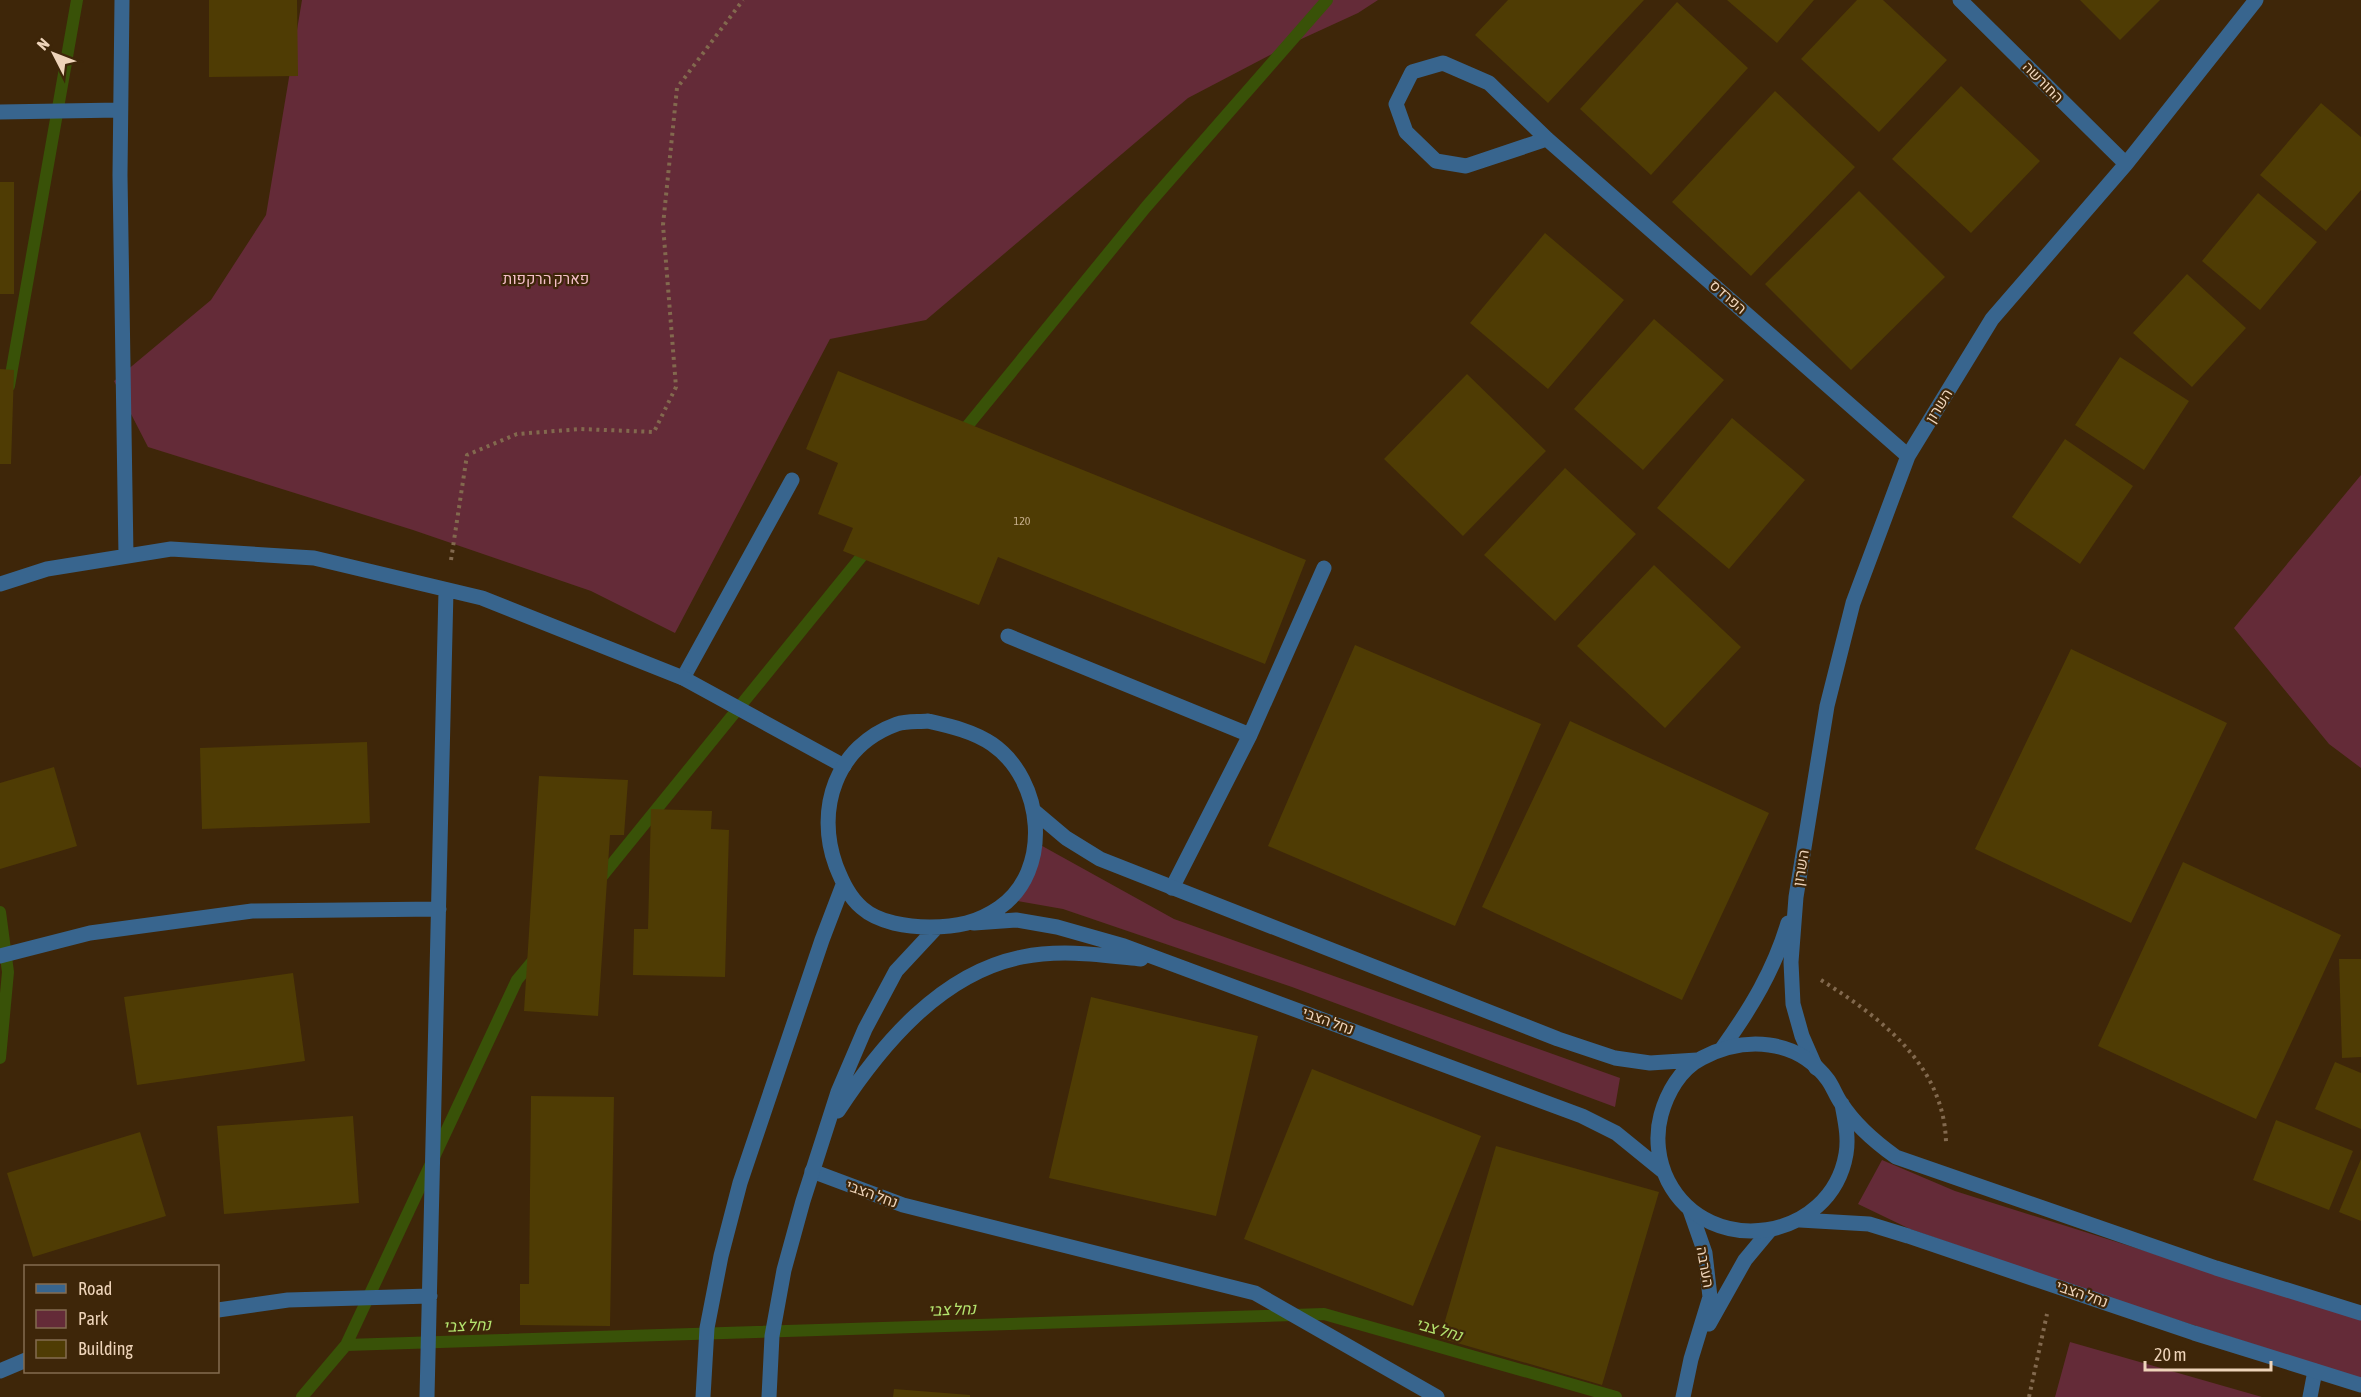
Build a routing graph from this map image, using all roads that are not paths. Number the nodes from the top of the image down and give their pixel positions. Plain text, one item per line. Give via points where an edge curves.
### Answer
1 (122, 0) edge
2 (1960, 0) edge
3 (2256, 0) edge
4 (120, 110) junction
5 (0, 112) edge
6 (1548, 139) junction
7 (2126, 164) junction
8 (1908, 456) junction
9 (792, 480) dead end
10 (126, 556) junction
11 (1324, 568) dead end
12 (0, 584) edge
13 (446, 590) junction
14 (1008, 636) dead end
15 (682, 678) junction
16 (1250, 735) junction
17 (844, 766) junction
18 (1034, 811) junction
19 (843, 885) junction
20 (1172, 888) junction
21 (1796, 897) junction
22 (439, 909) junction
23 (974, 923) junction
24 (937, 927) junction
25 (0, 956) edge
26 (1162, 961) junction
27 (1723, 1047) junction
28 (1697, 1060) junction
29 (1816, 1068) junction
30 (1842, 1104) junction
31 (825, 1131) junction
32 (812, 1171) junction
33 (1664, 1172) junction
34 (1690, 1210) junction
35 (1800, 1220) junction
36 (1770, 1230) junction
37 (430, 1296) junction
38 (219, 1310) edge
39 (2361, 1313) edge
40 (1691, 1359) junction
41 (24, 1361) edge
42 (0, 1371) edge
43 (2315, 1371) junction
44 (2361, 1385) edge
45 (427, 1397) edge
46 (703, 1397) edge
47 (769, 1397) edge
48 (1437, 1397) edge
49 (1683, 1397) edge
50 (2310, 1397) edge

1 - 4 street
2 - 7 street, החורשה
3 - 7 street, השרון
4 - 5 street
4 - 10 street
6 - 6 street, הפרדס via 1489,83 1443,63 1412,72 1396,104 1406,132 1436,161 1466,166
6 - 8 street, הפרדס
7 - 8 street, השרון via 1992,319
8 - 21 street, השרון via 1853,603 1827,706
9 - 15 street
10 - 12 street via 47,569
10 - 13 street via 171,549 314,558
11 - 16 street
13 - 15 street via 482,598
13 - 22 street
14 - 16 street
15 - 17 street
16 - 20 street
17 - 18 street via 865,742 898,724 928,721 958,728 992,744 1018,771
17 - 19 street via 833,784 827,830
18 - 20 street via 1066,838 1100,859
18 - 23 street via 1035,847 1019,890
19 - 24 street via 862,909 896,924
19 - 46 street via 740,1184 707,1328
20 - 28 street via 1615,1058 1650,1063
21 - 27 street, השרון via 1784,936 1755,1002
21 - 29 street, השרון via 1791,962 1793,1004
22 - 25 street via 252,911 90,933
22 - 37 street
23 - 24 street
23 - 26 street, נחל הצבי via 1016,920 1058,927
24 - 31 street via 896,971 861,1040
26 - 31 street via 1060,953 1022,957 987,968 949,989 910,1020 857,1081
26 - 33 street, נחל הצבי via 1582,1116 1616,1132
27 - 28 street
27 - 29 street via 1752,1042 1780,1046
28 - 33 street via 1677,1080 1658,1124
29 - 30 street via 1828,1079
30 - 35 street via 1848,1133 1840,1174 1823,1200
30 - 39 street via 1873,1140 1896,1157 2216,1268
31 - 32 street
32 - 47 street via 778,1303
32 - 48 street, נחל הצבי via 903,1205 1255,1293
33 - 34 street via 1674,1192
34 - 36 street via 1710,1223 1740,1232
34 - 40 street, הערבה via 1705,1253 1710,1297
35 - 36 street
35 - 43 street, נחל הצבי via 1869,1224
36 - 40 street, הערבה via 1745,1260
37 - 38 street via 288,1300
37 - 45 street
40 - 49 street, הערבה
41 - 42 street
43 - 44 street, נחל הצבי
43 - 50 street

